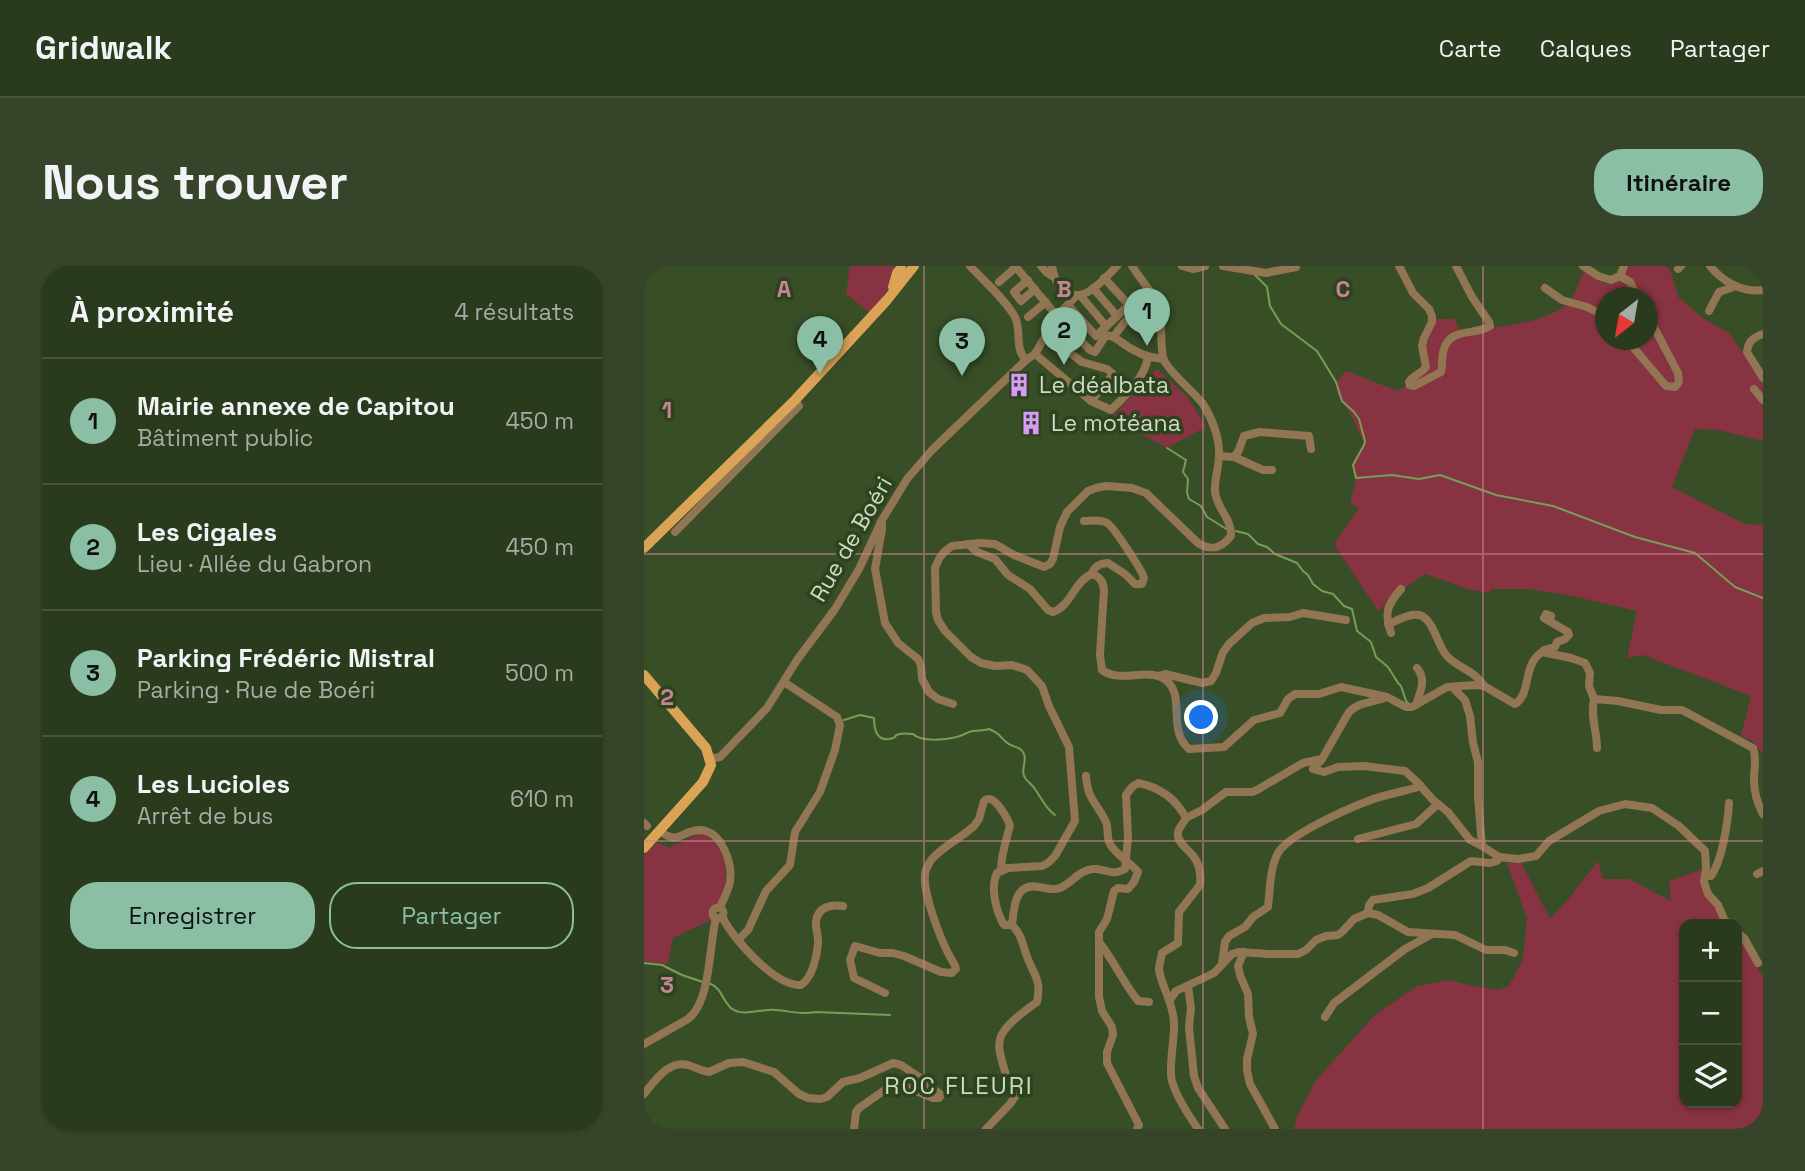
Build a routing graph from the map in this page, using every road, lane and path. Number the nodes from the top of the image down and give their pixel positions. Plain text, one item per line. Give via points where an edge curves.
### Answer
1 (970, 266) edge
2 (1041, 266) edge
3 (1052, 266) edge
4 (1132, 266) edge
5 (1182, 266) edge
6 (1205, 266) edge
7 (1223, 266) edge
8 (1399, 266) edge
9 (1457, 266) edge
10 (1583, 266) edge
11 (1624, 266) edge
12 (1710, 266) edge
13 (1015, 267) edge
14 (1113, 267) edge
15 (1296, 267) edge
16 (906, 268) edge
17 (1620, 276) junction
18 (1054, 277) junction
19 (1104, 278) junction
20 (1028, 280) junction
21 (999, 282) dead end
22 (1736, 286) junction
23 (1632, 287) edge
24 (1061, 288) junction
25 (1093, 288) junction
26 (1545, 288) dead end
27 (1035, 289) junction
28 (1763, 290) edge
29 (1078, 296) junction
30 (1153, 297) junction
31 (1046, 302) junction
32 (1129, 305) junction
33 (1143, 305) junction
34 (1062, 311) junction
35 (1595, 311) edge
36 (1709, 311) dead end
37 (1118, 316) junction
38 (1028, 317) dead end
39 (1109, 332) junction
40 (1763, 334) edge
41 (1658, 335) edge
42 (1634, 350) edge
43 (1069, 352) dead end
44 (1035, 354) junction
45 (1148, 358) junction
46 (1163, 359) junction
47 (1026, 360) junction
48 (1763, 378) edge
49 (1754, 389) dead end
50 (795, 400) junction
51 (1763, 400) edge
52 (1091, 401) junction
53 (1311, 449) dead end
54 (1219, 456) junction
55 (1234, 457) junction
56 (1272, 470) dead end
57 (1084, 521) dead end
58 (880, 523) junction
59 (675, 531) dead end
60 (968, 544) junction
61 (644, 548) edge
62 (1092, 574) junction
63 (1401, 589) dead end
64 (1551, 616) dead end
65 (1346, 620) dead end
66 (1542, 652) junction
67 (1417, 668) dead end
68 (644, 675) edge
69 (1158, 676) junction
70 (784, 682) junction
71 (1485, 686) junction
72 (1452, 687) junction
73 (1387, 697) junction
74 (1594, 699) junction
75 (953, 704) dead end
76 (1416, 705) junction
77 (1597, 748) dead end
78 (710, 759) junction
79 (1322, 759) junction
80 (1086, 776) dead end
81 (1421, 786) junction
82 (1729, 803) dead end
83 (1438, 804) junction
84 (1763, 814) edge
85 (1186, 818) junction
86 (660, 831) junction
87 (1358, 839) dead end
88 (1482, 846) junction
89 (644, 848) edge
90 (1499, 858) junction
91 (1126, 861) junction
92 (1001, 870) junction
93 (1705, 876) junction
94 (843, 906) dead end
95 (1368, 913) junction
96 (719, 914) junction
97 (1724, 919) edge
98 (1012, 925) junction
99 (1432, 934) junction
100 (1742, 936) edge
101 (739, 939) junction
102 (1099, 942) junction
103 (1244, 952) junction
104 (1514, 953) dead end
105 (1758, 963) dead end
106 (1222, 964) junction
107 (1188, 986) junction
108 (885, 993) dead end
109 (1170, 1000) junction
110 (1149, 1002) dead end
111 (1325, 1017) dead end
112 (644, 1044) edge
113 (644, 1094) edge
114 (853, 1129) edge
115 (986, 1129) edge
116 (1137, 1129) edge
117 (1198, 1129) edge
118 (1225, 1129) edge
119 (1275, 1129) edge

1 - 47 street via 1015,318 1018,349
2 - 18 street
3 - 18 street
4 - 30 street
5 - 6 street
7 - 15 street via 1266,273
8 - 9 street via 1413,293 1433,316 1422,346 1426,367 1410,380 1414,386 1441,372 1443,351 1453,336 1490,326
10 - 17 street via 1606,279
11 - 17 street
12 - 22 street via 1719,278
13 - 20 street
13 - 21 street
14 - 19 street
16 - 50 main road via 897,273 887,300
17 - 23 street
18 - 24 street
19 - 25 street
19 - 32 street
20 - 27 street
20 - 27 street via 1014,292 1021,301
22 - 28 street
22 - 36 street via 1719,292
24 - 29 street
24 - 34 street
25 - 29 street
25 - 37 street
26 - 35 street via 1562,300
27 - 31 street
29 - 34 street, Rue de Boéri
29 - 39 street
30 - 33 street
30 - 46 street via 1160,314
31 - 34 street
31 - 38 street
32 - 33 street
32 - 37 street
33 - 39 street
34 - 39 street via 1096,336
34 - 39 street via 1090,350 1095,352
34 - 44 street, Rue de Boéri
37 - 39 street
39 - 45 street
40 - 48 street via 1749,342 1747,352
41 - 42 street via 1678,373 1675,387 1666,386
43 - 52 street via 1113,374
44 - 47 street, Rue de Boéri
44 - 52 street
45 - 46 street
45 - 52 street via 1140,380 1111,410
46 - 54 street via 1204,406 1216,433
47 - 58 street, Rue de Boéri via 932,450 907,479
49 - 51 street
50 - 59 street via 799,406
50 - 61 main road
53 - 55 street via 1309,436 1260,432 1244,436
54 - 55 street
54 - 60 street via 1215,493 1232,528 1228,541 1213,548 1198,543 1146,493 1106,486 1088,491 1067,512 1053,559 1044,567 995,544
55 - 56 street
57 - 62 street via 1110,526 1144,578 1142,584 1135,584 1108,563 1097,566
58 - 70 street, Rue de Boéri via 859,569
58 - 75 street via 875,569 885,622 898,643 918,659 929,692
60 - 62 street via 995,559 1053,612
60 - 92 street via 944,552 935,568 938,620 981,663 1027,670 1042,686 1069,747 1075,821 1048,863
62 - 69 street via 1099,577 1104,590 1102,670 1119,677
63 - 71 street via 1387,610 1389,629 1409,616 1423,616 1446,655
64 - 66 street via 1544,618 1569,635
65 - 69 street via 1303,613 1264,618 1228,644 1211,681
66 - 71 street via 1531,664 1518,703
66 - 74 street via 1585,663
67 - 76 street via 1423,681
68 - 78 main road via 706,748
69 - 73 street via 1174,692 1177,727 1189,749 1224,747 1254,720 1280,713 1295,694 1319,694 1341,687
70 - 78 street, Rue de Boéri via 735,743 720,757
70 - 101 street via 835,715 840,725 823,785 795,832 790,865 766,891
71 - 72 street
72 - 76 street
72 - 88 street via 1465,700 1470,716 1478,762
73 - 76 street via 1406,707
73 - 79 street via 1353,708
74 - 77 street via 1591,714
74 - 84 street via 1682,710 1753,748 1756,800
78 - 86 main road via 703,782
79 - 81 street via 1314,770 1355,766 1399,770
79 - 85 street via 1303,763 1252,792 1226,792
80 - 91 street via 1091,799 1107,826 1108,842
81 - 83 street
81 - 106 street via 1367,801 1284,845 1275,860 1268,907 1229,936
82 - 93 street via 1719,856 1711,876
83 - 87 street via 1416,824
83 - 88 street via 1470,840
85 - 91 street via 1160,790 1138,783 1132,787 1126,795
85 - 109 street via 1177,836 1199,866 1200,885 1179,912 1178,943 1162,954 1159,968
86 - 89 main road
86 - 96 street via 675,838 703,830 720,842 730,883
88 - 90 street
90 - 93 street via 1536,856 1549,841 1588,817 1625,804 1651,808 1695,841 1705,852
90 - 95 street via 1490,863 1471,861 1413,894 1373,900
91 - 98 street via 1125,869 1116,873 1082,872 1055,890 1024,888 1014,900
91 - 102 street via 1138,872 1128,889 1114,891
92 - 98 street via 994,883 998,914 1004,925
92 - 108 street via 1010,826 989,799 974,826 933,858 925,871 926,892 956,969 941,972 904,956 855,946 850,960 853,978
93 - 97 street via 1709,894
94 - 101 street via 829,906 817,917 818,946 808,981 801,985 788,983 762,965
95 - 99 street via 1408,932
95 - 103 street via 1338,935 1317,940 1298,954
96 - 101 street
96 - 112 street via 699,1006 694,1014
98 - 115 street via 1021,935 1039,992 1037,1002 1000,1037 1000,1051 1016,1095
99 - 104 street via 1455,935 1486,950
99 - 111 street via 1334,1003
100 - 105 street
102 - 110 street via 1138,1001
102 - 116 street via 1099,997 1113,1035 1107,1063
103 - 106 street via 1232,954
103 - 119 street via 1238,966 1248,994 1253,1034 1247,1070
106 - 107 street
107 - 109 street
107 - 118 street via 1194,1076
109 - 117 street via 1174,1019 1172,1083
113 - 114 street via 674,1065 709,1072 743,1062 774,1072 808,1098 827,1097 843,1082 893,1063 942,1095 933,1098 904,1086 889,1087 859,1108

